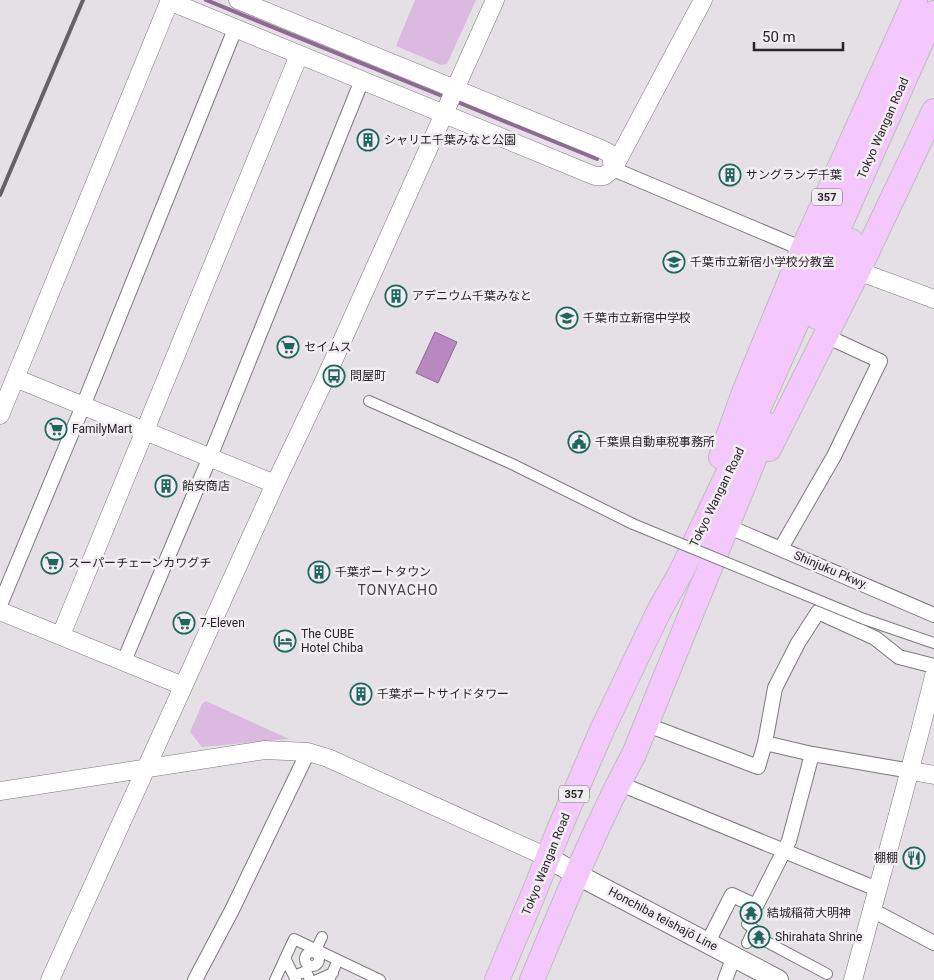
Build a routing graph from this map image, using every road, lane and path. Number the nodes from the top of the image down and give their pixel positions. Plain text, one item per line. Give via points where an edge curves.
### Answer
1 (238, 0) edge
2 (496, 0) edge
3 (703, 0) edge
4 (915, 0) edge
5 (169, 1) edge
6 (934, 13) edge
7 (235, 29) junction
8 (934, 53) edge
9 (299, 55) junction
10 (362, 80) junction
11 (456, 89) junction
12 (443, 114) junction
13 (933, 115) edge
14 (613, 169) junction
15 (803, 249) junction
16 (858, 271) junction
17 (934, 299) edge
18 (826, 336) junction
19 (15, 378) junction
20 (369, 401) dead end
21 (83, 406) junction
22 (0, 415) edge
23 (145, 431) junction
24 (210, 457) junction
25 (746, 483) junction
26 (275, 484) junction
27 (727, 526) junction
28 (781, 548) junction
29 (0, 605) edge
30 (0, 611) edge
31 (658, 611) junction
32 (934, 614) edge
33 (61, 635) junction
34 (934, 643) edge
35 (124, 661) junction
36 (934, 666) edge
37 (934, 676) edge
38 (183, 686) junction
39 (645, 724) junction
40 (766, 744) junction
41 (308, 752) junction
42 (812, 754) junction
43 (145, 770) junction
44 (911, 771) junction
45 (934, 775) edge
46 (618, 783) junction
47 (0, 791) edge
48 (783, 851) junction
49 (547, 857) junction
50 (576, 874) junction
51 (877, 889) junction
52 (872, 910) junction
53 (322, 937) dead end
54 (745, 939) junction
55 (708, 942) junction
56 (934, 943) edge
57 (316, 951) junction
58 (285, 958) junction
59 (338, 960) junction
60 (308, 972) edge
61 (827, 974) dead end
62 (331, 976) edge
63 (295, 978) edge
64 (50, 980) edge
65 (195, 980) edge
66 (275, 980) edge
67 (317, 980) edge
68 (380, 980) edge
69 (497, 980) edge
70 (532, 980) edge
71 (725, 980) edge
72 (778, 980) edge
73 (853, 980) edge

1 - 11 street
2 - 11 street
3 - 14 street
4 - 15 highway, 357
5 - 7 street
5 - 19 street
6 - 31 highway, Tokyo Wangan Road / 357 via 753,421 680,574
7 - 9 street
7 - 21 street
8 - 25 highway, Tokyo Wangan Road / 357 via 757,451
9 - 10 street
9 - 23 street
10 - 12 street
10 - 24 street
11 - 12 street
11 - 14 street via 600,148 611,154
12 - 14 street via 595,176 604,176
12 - 26 street
13 - 16 highway, 357
14 - 15 street
15 - 31 highway, 357
16 - 17 street
16 - 18 highway, 357
18 - 25 highway, 357 via 765,457
18 - 28 street via 880,361 834,456
19 - 21 street
19 - 22 street
20 - 34 street, bridge via 512,464 633,524 864,619
21 - 23 street
21 - 29 street
23 - 24 street
23 - 33 street
24 - 26 street
24 - 35 street
25 - 27 highway, Tokyo Wangan Road / 357
26 - 38 street
27 - 28 street, Shinjuku Pkwy.
27 - 39 highway, Tokyo Wangan Road / 357
28 - 32 street, Shinjuku Pkwy.
30 - 33 street
31 - 49 highway, Tokyo Wangan Road / 357
33 - 35 street
35 - 38 street
36 - 40 street via 899,657 876,638 818,612 775,688
37 - 44 street
38 - 43 street
39 - 40 street via 758,767
39 - 46 highway, Tokyo Wangan Road / 357
40 - 42 street
41 - 43 street via 266,750
41 - 49 street via 351,767
41 - 65 street
42 - 44 street
42 - 48 street via 789,841
43 - 47 street
43 - 64 street
44 - 45 street
44 - 51 street
46 - 48 street
46 - 50 highway, Tokyo Wangan Road / 357
48 - 51 street
48 - 55 street via 756,906 732,895
49 - 50 main road, Honchiba teishajō Line
49 - 69 highway, Tokyo Wangan Road / 357
50 - 55 main road, Honchiba teishajō Line
50 - 70 highway, Tokyo Wangan Road / 357
51 - 52 street
52 - 56 street
52 - 73 street
53 - 57 street
54 - 55 main road, Honchiba teishajō Line
54 - 61 street
54 - 71 street
54 - 72 main road, Honchiba teishajō Line
57 - 58 street via 294,939
57 - 59 street
57 - 60 street via 305,955
58 - 63 street
58 - 66 street
59 - 62 street
59 - 68 street
60 - 63 street
62 - 67 street

